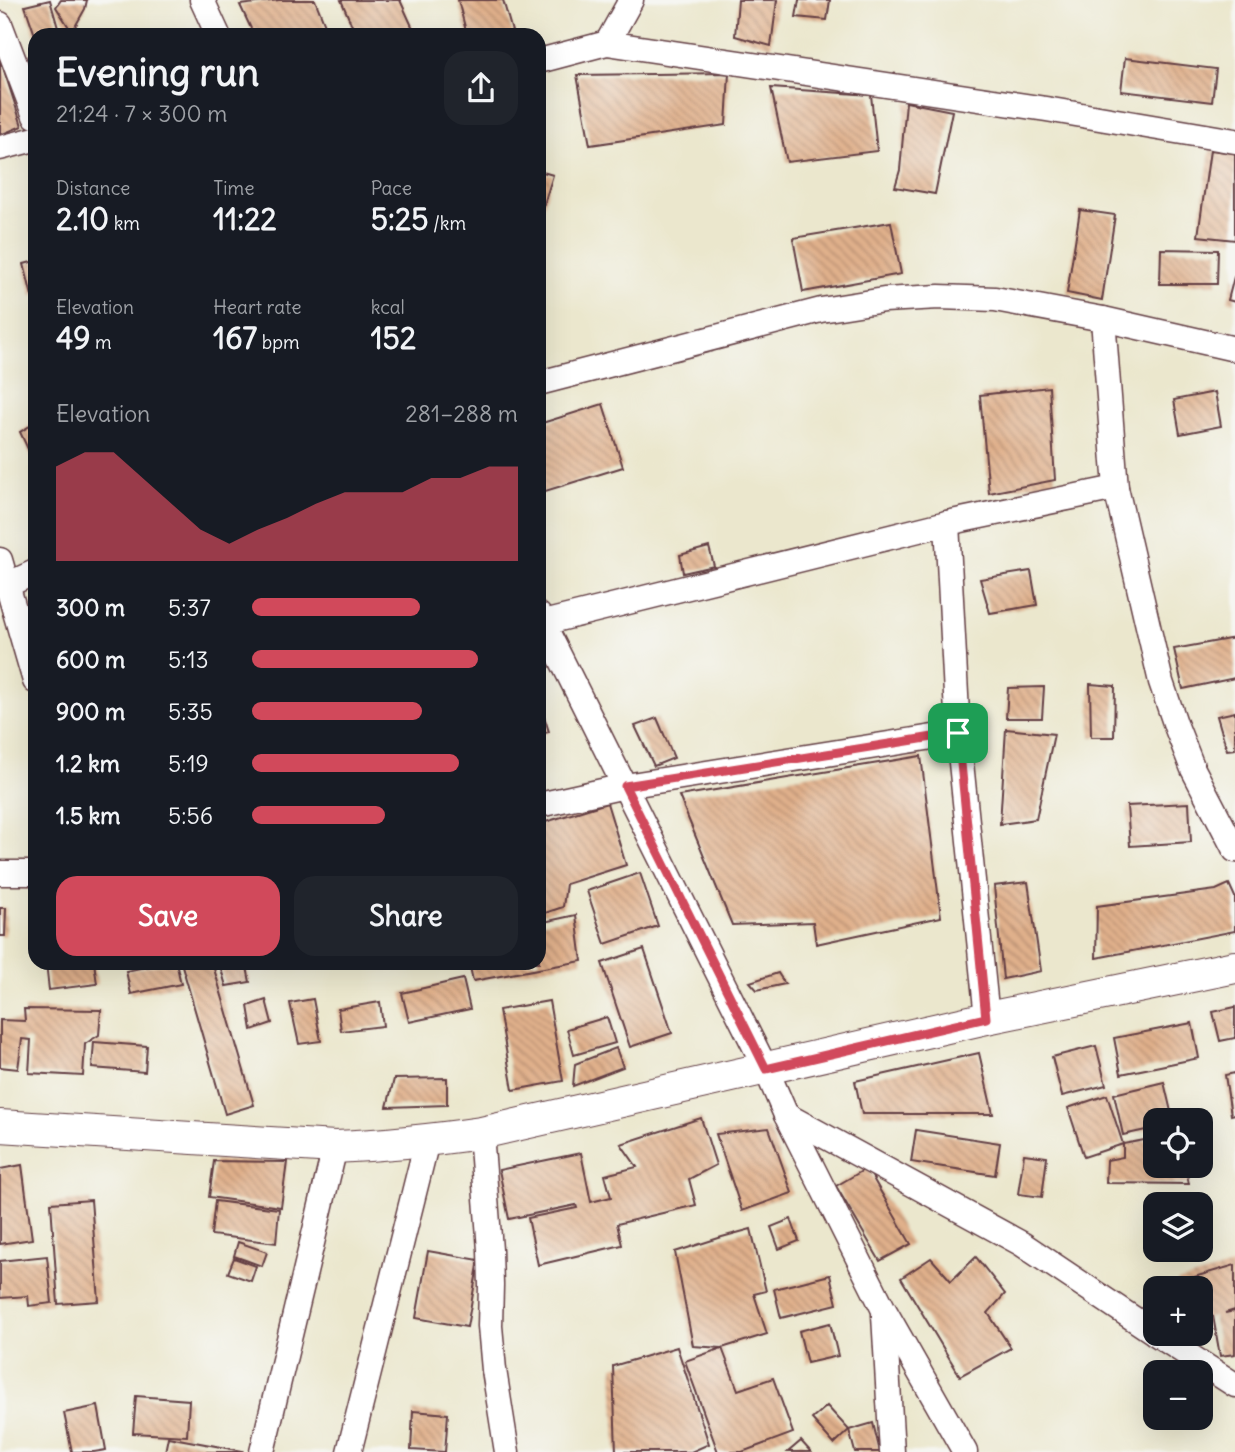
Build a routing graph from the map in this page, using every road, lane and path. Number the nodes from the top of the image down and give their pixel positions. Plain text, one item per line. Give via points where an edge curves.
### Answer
1 (202, 0) edge
2 (631, 0) edge
3 (0, 24) edge
4 (215, 28) edge
5 (607, 43) junction
6 (546, 59) edge
7 (28, 98) edge
8 (28, 141) edge
9 (1235, 141) edge
10 (0, 148) edge
11 (1103, 319) junction
12 (1235, 349) edge
13 (546, 381) edge
14 (1116, 488) junction
15 (947, 523) junction
16 (0, 559) edge
17 (28, 575) edge
18 (7, 585) junction
19 (546, 618) edge
20 (546, 629) edge
21 (28, 657) edge
22 (958, 733) junction
23 (625, 786) junction
24 (546, 803) edge
25 (1235, 850) edge
26 (0, 873) edge
27 (28, 873) edge
28 (1235, 967) edge
29 (986, 1018) junction
30 (766, 1069) junction
31 (786, 1115) junction
32 (0, 1126) edge
33 (481, 1133) junction
34 (427, 1141) junction
35 (335, 1147) junction
36 (883, 1308) junction
37 (1143, 1324) edge
38 (1176, 1346) edge
39 (1235, 1385) edge
40 (262, 1452) edge
41 (349, 1452) edge
42 (507, 1452) edge
43 (892, 1452) edge
44 (965, 1452) edge

1 - 4 street
2 - 5 street
3 - 7 street
5 - 6 street
5 - 9 street
8 - 10 street
11 - 12 street
11 - 13 street via 995,299 884,300 821,310
11 - 14 street
14 - 15 street
14 - 25 street via 1161,682 1193,769
15 - 19 street
15 - 22 street
16 - 18 street
17 - 18 street
18 - 21 street
20 - 23 street
22 - 23 street
22 - 29 street
23 - 24 street
23 - 30 street
26 - 27 street
28 - 29 main road
29 - 30 main road
30 - 31 street
30 - 33 main road
31 - 36 street
31 - 37 street via 1022,1244
32 - 35 main road
33 - 34 main road
33 - 42 street via 490,1250 490,1326
34 - 35 main road
34 - 41 street
35 - 40 street
36 - 43 street
36 - 44 street
38 - 39 street

